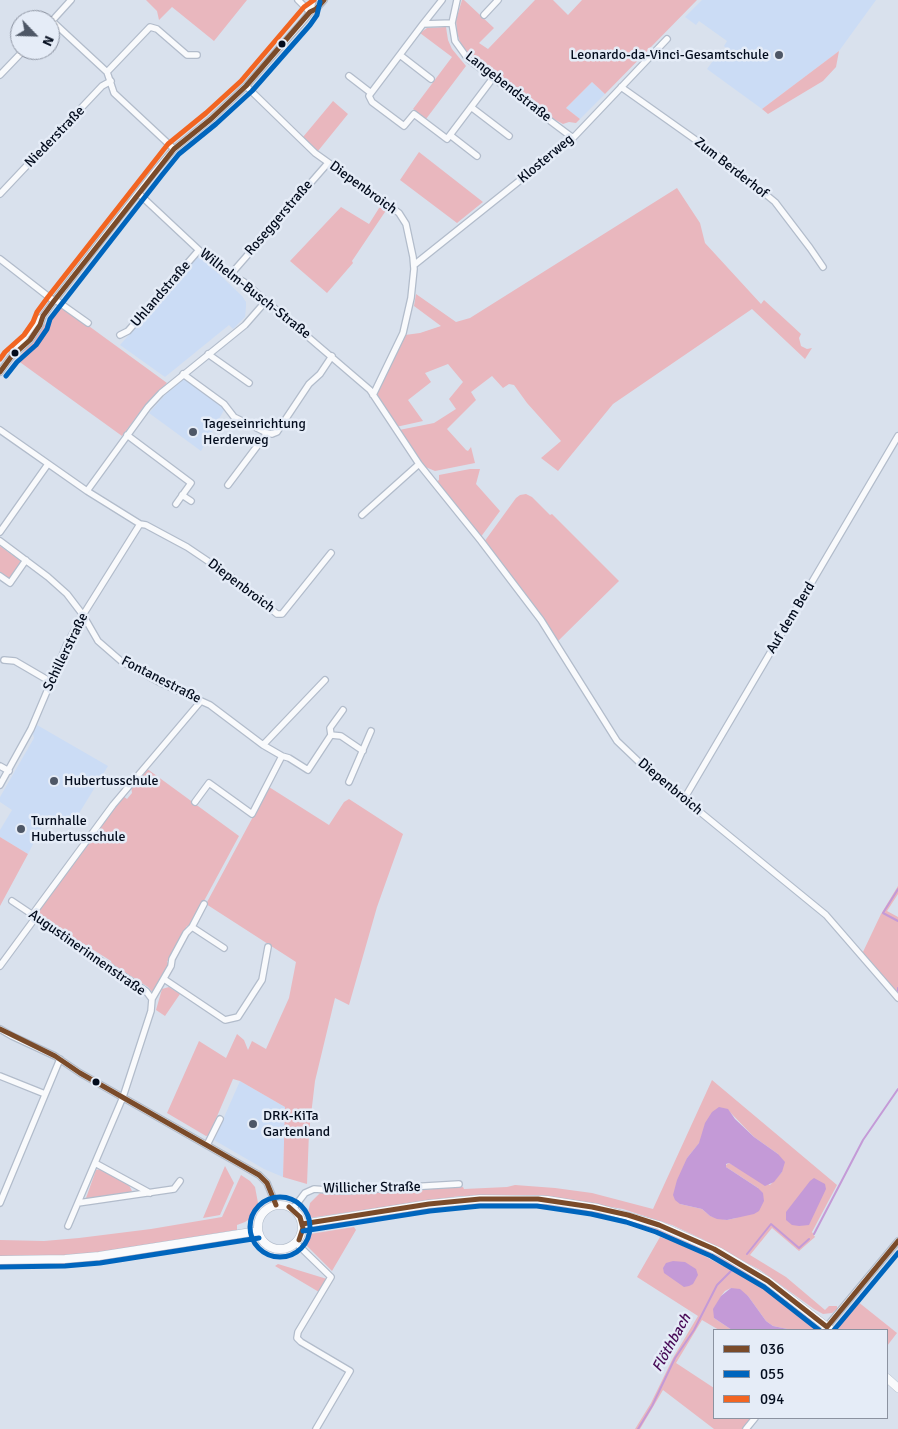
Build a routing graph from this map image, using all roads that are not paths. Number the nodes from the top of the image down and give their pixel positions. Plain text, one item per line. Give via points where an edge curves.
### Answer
1 (71, 0) edge
2 (298, 0) edge
3 (313, 0) edge
4 (324, 0) edge
5 (442, 0) edge
6 (457, 0) edge
7 (498, 0) edge
8 (60, 12) edge
9 (310, 12) junction
10 (484, 16) dead end
11 (452, 23) junction
12 (423, 24) junction
13 (60, 30) edge
14 (667, 39) dead end
15 (400, 55) junction
16 (198, 56) dead end
17 (14, 60) edge
18 (107, 72) junction
19 (0, 75) edge
20 (349, 76) dead end
21 (493, 78) junction
22 (431, 80) dead end
23 (111, 81) junction
24 (246, 86) junction
25 (621, 87) junction
26 (371, 93) junction
27 (471, 107) junction
28 (450, 135) junction
29 (510, 136) dead end
30 (573, 138) junction
31 (174, 149) junction
32 (477, 156) dead end
33 (328, 163) junction
34 (138, 192) junction
35 (0, 193) edge
36 (199, 250) junction
37 (0, 259) edge
38 (414, 266) junction
39 (823, 267) dead end
40 (231, 274) junction
41 (54, 301) junction
42 (266, 301) junction
43 (88, 323) dead end
44 (120, 335) dead end
45 (208, 354) junction
46 (332, 356) junction
47 (0, 372) edge
48 (183, 374) junction
49 (248, 383) dead end
50 (373, 395) junction
51 (0, 430) edge
52 (267, 433) junction
53 (127, 435) junction
54 (898, 436) edge
55 (48, 464) junction
56 (419, 464) junction
57 (228, 485) dead end
58 (86, 491) junction
59 (182, 495) junction
60 (191, 502) dead end
61 (176, 504) dead end
62 (362, 515) dead end
63 (140, 524) junction
64 (0, 532) edge
65 (0, 542) edge
66 (331, 553) dead end
67 (27, 561) junction
68 (0, 576) edge
69 (83, 615) junction
70 (4, 660) dead end
71 (325, 680) dead end
72 (51, 682) junction
73 (201, 701) junction
74 (342, 710) dead end
75 (371, 731) dead end
76 (331, 735) junction
77 (263, 745) junction
78 (362, 750) junction
79 (282, 756) junction
80 (0, 766) edge
81 (9, 770) junction
82 (349, 782) dead end
83 (0, 785) edge
84 (684, 799) junction
85 (195, 802) dead end
86 (12, 900) dead end
87 (204, 904) dead end
88 (34, 916) junction
89 (192, 927) junction
90 (268, 947) dead end
91 (224, 948) dead end
92 (0, 966) edge
93 (164, 979) junction
94 (898, 998) edge
95 (152, 999) junction
96 (0, 1029) edge
97 (60, 1059) junction
98 (0, 1076) edge
99 (45, 1094) junction
100 (123, 1097) junction
101 (220, 1119) dead end
102 (207, 1145) junction
103 (95, 1163) junction
104 (180, 1181) dead end
105 (459, 1184) dead end
106 (150, 1194) junction
107 (0, 1203) edge
108 (78, 1203) junction
109 (276, 1205) junction
110 (293, 1209) junction
111 (302, 1224) junction
112 (68, 1226) dead end
113 (258, 1231) junction
114 (898, 1242) edge
115 (296, 1243) junction
116 (0, 1260) edge
117 (828, 1329) edge
118 (888, 1379) edge
119 (898, 1388) edge
120 (754, 1419) edge
121 (316, 1429) edge
122 (746, 1429) edge

1 - 8 street
2 - 9 street
3 - 9 street
4 - 9 street
5 - 12 street
6 - 11 street
7 - 10 street
9 - 24 street
11 - 12 street
11 - 21 street, Langebendstraße via 456,41 468,59
12 - 15 street
13 - 18 street
14 - 25 street, Klosterweg
15 - 22 street
15 - 26 street
16 - 18 street via 187,55 157,29 150,27
17 - 19 street
18 - 23 street
20 - 26 street
21 - 27 street
21 - 30 street, Langebendstraße
23 - 31 street via 114,93
23 - 35 street, Niederstraße via 102,86
24 - 31 street
24 - 33 street, Diepenbroich
25 - 30 street, Klosterweg
25 - 39 street, Zum Berderhof via 724,160 775,202
26 - 28 street via 372,102 404,126 414,114 447,139
27 - 28 street
27 - 29 street
28 - 32 street
30 - 38 street, Klosterweg
31 - 34 street
33 - 38 street, Diepenbroich via 399,213 406,224
33 - 40 street, Roseggerstraße
34 - 36 street, Wilhelm-Busch-Straße
34 - 41 street
36 - 40 street, Wilhelm-Busch-Straße via 217,267
36 - 44 street, Uhlandstraße via 128,331
37 - 41 street
38 - 50 street, Diepenbroich via 403,333
40 - 42 street, Wilhelm-Busch-Straße
41 - 43 street
41 - 47 street via 30,340
42 - 45 street via 245,325
42 - 46 street, Wilhelm-Busch-Straße
45 - 48 street
45 - 49 street
46 - 50 street, Wilhelm-Busch-Straße
46 - 52 street via 309,384 278,432
48 - 52 street via 224,404 234,417
48 - 53 street via 155,400
50 - 56 street
51 - 55 street
52 - 57 street
53 - 58 street
53 - 59 street via 191,483
54 - 84 street, Auf dem Berd
55 - 58 street
55 - 64 street
56 - 62 street
56 - 84 street, Diepenbroich via 541,620 617,741
58 - 63 street
59 - 60 street
59 - 61 street
63 - 66 street, Diepenbroich via 146,524 187,547 233,578 277,614 282,614
63 - 69 street, Schillerstraße
65 - 67 street, Fontanestraße
67 - 68 street via 10,583
67 - 69 street, Fontanestraße via 67,594
69 - 72 street, Schillerstraße
69 - 73 street, Fontanestraße via 98,641 121,661
70 - 72 street via 15,661
71 - 77 street
72 - 81 street, Schillerstraße via 31,730
73 - 77 street, Fontanestraße
73 - 88 street via 134,779
74 - 76 street, Fontanestraße via 330,728
75 - 78 street
76 - 78 street via 341,736
76 - 79 street, Fontanestraße via 308,770
77 - 79 street, Fontanestraße
78 - 82 street
79 - 85 street via 252,814 209,783
80 - 81 street
81 - 83 street, Schillerstraße
84 - 94 street, Diepenbroich via 826,915
86 - 88 street, Augustinerinnenstraße
87 - 89 street
88 - 92 street
88 - 95 street, Augustinerinnenstraße via 146,991
89 - 91 street
89 - 93 street
90 - 93 street via 262,980 238,1017 224,1020
93 - 95 street
95 - 100 street, Augustinerinnenstraße via 152,1011
96 - 97 street
97 - 99 street
97 - 100 street
98 - 99 street
99 - 107 street
100 - 102 street
100 - 103 street, Augustinerinnenstraße
101 - 102 street
102 - 109 street via 263,1178
103 - 106 street
103 - 108 street, Augustinerinnenstraße
104 - 106 street via 174,1190
105 - 110 street, Willicher Straße via 341,1191 314,1189 309,1190
106 - 108 street
108 - 112 street, Augustinerinnenstraße
109 - 110 main road
109 - 113 main road via 262,1214
110 - 111 main road
111 - 115 main road via 301,1236
111 - 117 main road via 471,1199 523,1198 584,1205 654,1224 714,1249 768,1281
113 - 115 main road via 264,1243 276,1250
113 - 116 main road via 65,1260
114 - 117 street
115 - 121 street via 331,1277 298,1332 298,1338 350,1371
118 - 119 main road
120 - 122 street

